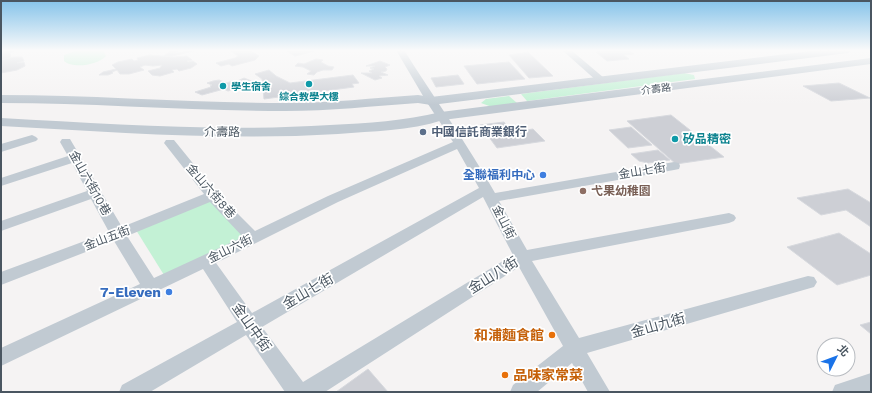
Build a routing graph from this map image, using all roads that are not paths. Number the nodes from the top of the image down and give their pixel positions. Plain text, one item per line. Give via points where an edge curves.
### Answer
1 (411, 68) edge
2 (587, 68) edge
3 (704, 68) edge
4 (816, 68) edge
5 (699, 69) junction
6 (601, 80) junction
7 (720, 81) junction
8 (1, 99) edge
9 (431, 101) junction
10 (1, 104) edge
11 (1, 114) edge
12 (441, 116) junction
13 (1, 122) edge
14 (32, 139) dead end
15 (66, 142) dead end
16 (170, 143) dead end
17 (460, 143) junction
18 (1, 148) edge
19 (76, 158) junction
20 (674, 166) dead end
21 (1, 182) edge
22 (94, 193) junction
23 (489, 193) junction
24 (212, 196) junction
25 (729, 218) dead end
26 (1, 226) edge
27 (118, 234) junction
28 (253, 238) junction
29 (522, 257) junction
30 (206, 261) junction
31 (1, 279) edge
32 (808, 282) dead end
33 (150, 287) junction
34 (249, 324) junction
35 (575, 348) junction
36 (1, 357) edge
37 (871, 384) edge
38 (130, 392) edge
39 (298, 392) edge
40 (306, 392) edge
41 (521, 392) edge
42 (599, 392) edge
43 (843, 392) edge

1 - 9 street, 金山街
2 - 6 street
3 - 5 street, 介壽路
4 - 7 street, 介壽路
5 - 6 street, 介壽路
5 - 7 street
6 - 9 street, 介壽路
7 - 12 street, 介壽路
8 - 9 street, 介壽路 via 286,107 418,99
9 - 10 street, 介壽路 via 420,107 317,115 249,115
9 - 12 street, 金山街
11 - 12 street, 介壽路 via 236,126 423,113
12 - 13 street, 介壽路 via 425,122 332,130 222,133
12 - 17 street, 金山街
14 - 18 street
15 - 19 street, 金山六街10巷
16 - 24 street, 金山六街8巷
17 - 23 street, 金山街
17 - 28 street, 金山六街 via 333,199
19 - 21 street
19 - 22 street, 金山六街10巷
20 - 23 street, 金山七街
22 - 26 street
22 - 27 street, 金山六街10巷
23 - 29 street, 金山街
23 - 34 street, 金山七街
24 - 27 street, 金山五街
24 - 28 street, 金山六街8巷
25 - 29 street, 金山八街
27 - 31 street, 金山五街
27 - 33 street, 金山六街10巷
28 - 30 street, 金山六街
29 - 35 street, 金山街
29 - 40 street, 金山八街
30 - 33 street, 金山六街
30 - 34 street, 金山中街
32 - 35 street, 金山九街
33 - 36 street, 金山六街
34 - 38 street, 金山七街
34 - 39 street, 金山中街
35 - 41 street, 金山九街
35 - 42 street, 金山街
37 - 43 street

